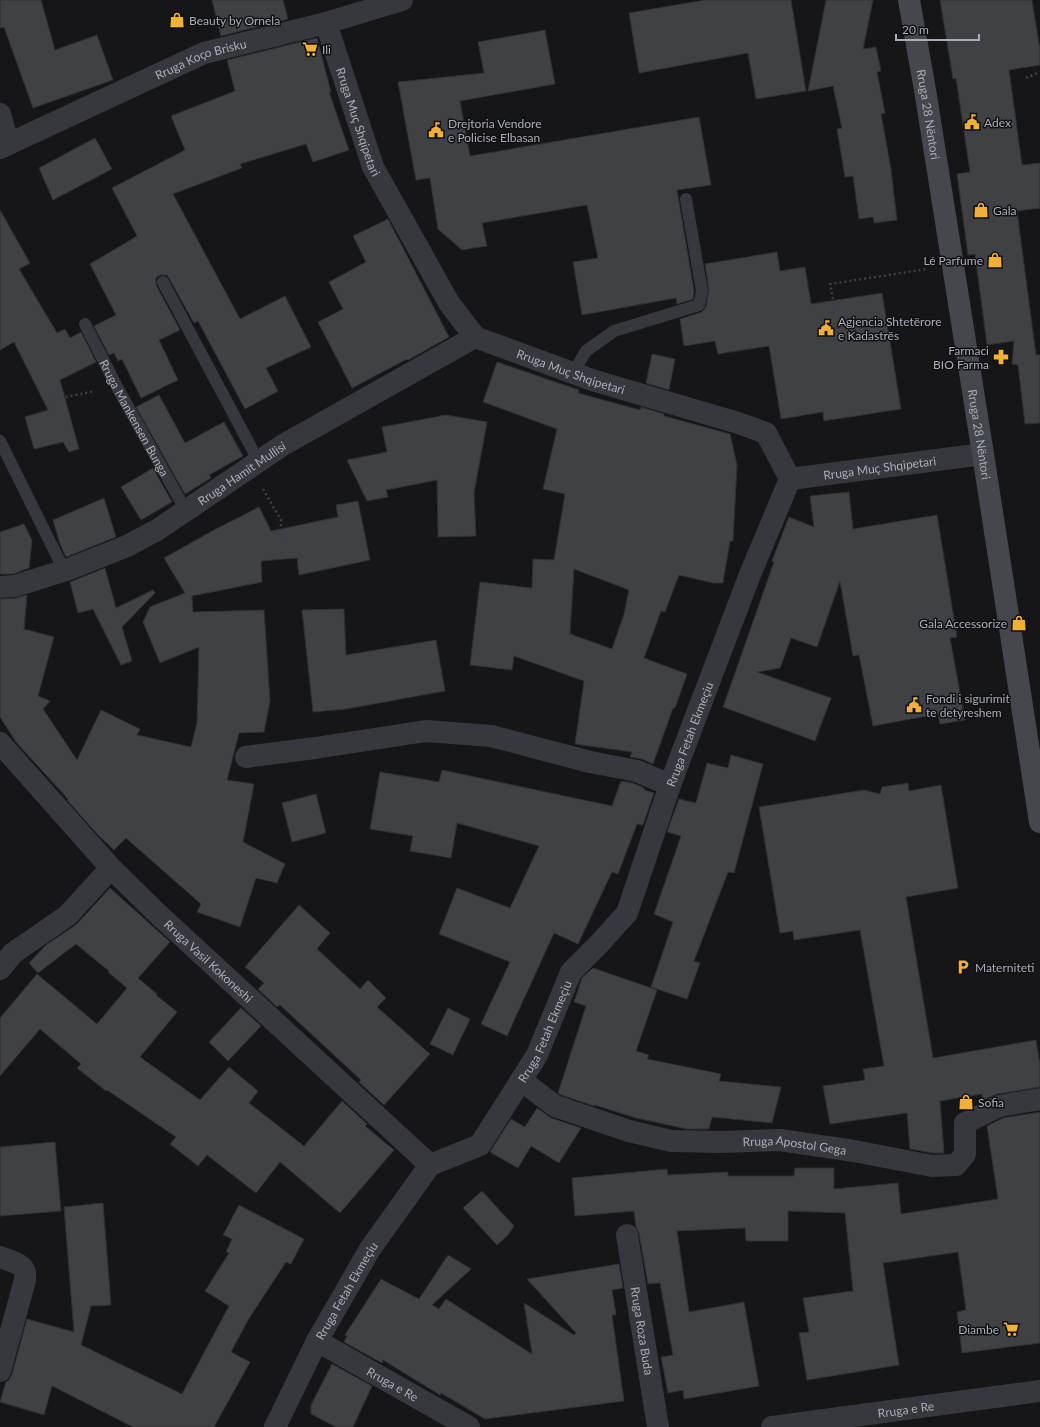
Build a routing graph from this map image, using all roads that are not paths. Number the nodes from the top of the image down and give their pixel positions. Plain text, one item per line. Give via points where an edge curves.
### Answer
1 (402, 0) edge
2 (909, 0) edge
3 (326, 23) junction
4 (0, 114) edge
5 (4, 145) edge
6 (686, 199) dead end
7 (163, 282) dead end
8 (85, 324) dead end
9 (474, 337) junction
10 (573, 373) junction
11 (0, 441) edge
12 (983, 454) junction
13 (254, 465) junction
14 (790, 480) junction
15 (186, 511) junction
16 (64, 570) junction
17 (0, 587) edge
18 (0, 743) edge
19 (246, 757) dead end
20 (670, 785) junction
21 (1040, 822) edge
22 (111, 868) junction
23 (0, 969) edge
24 (521, 1080) junction
25 (1040, 1099) edge
26 (430, 1165) junction
27 (627, 1235) dead end
28 (0, 1257) edge
29 (317, 1341) junction
30 (0, 1371) edge
31 (1040, 1391) edge
32 (275, 1427) edge
33 (468, 1427) edge
34 (658, 1427) edge
35 (772, 1427) edge

1 - 3 street, Rruga Koço Brisku
2 - 12 main road, Rruga 28 Nëntori
3 - 5 street, Rruga Koço Brisku via 204,53
3 - 9 street, Rruga Muç Shqipetari via 373,167 449,302
4 - 5 street
6 - 10 lane via 702,291 699,305 614,331 586,351
7 - 13 lane
8 - 15 lane, Rruga Mankensen Bunga
9 - 10 street, Rruga Muç Shqipetari
9 - 13 street, Rruga Hamit Mullisi via 283,445
10 - 14 street, Rruga Muç Shqipetari via 766,433
11 - 16 lane
12 - 14 street, Rruga Muç Shqipetari
12 - 21 main road, Rruga 28 Nëntori
13 - 15 street, Rruga Hamit Mullisi
14 - 20 street, Rruga Fetah Ekmeçiu via 748,579
15 - 16 street, Rruga Hamit Mullisi via 127,546
16 - 17 street, Rruga Hamit Mullisi via 15,586
18 - 22 street, Rruga Vasil Kokoneshi
19 - 20 street via 426,731 491,736 590,762 638,771
20 - 24 street, Rruga Fetah Ekmeçiu via 627,913 571,972 537,1055
22 - 23 street via 66,916 13,953
22 - 26 street, Rruga Vasil Kokoneshi
24 - 25 street, Rruga Apostol Gega via 556,1106 629,1131 671,1141 780,1140 932,1166 956,1165 965,1154 965,1124 999,1106
24 - 26 street, Rruga Fetah Ekmeçiu via 480,1145
26 - 29 street, Rruga Fetah Ekmeçiu via 370,1249
27 - 34 street, Rruga Roza Buda
28 - 30 street via 21,1266 25,1273
29 - 32 street, Rruga Fetah Ekmeçiu
29 - 33 street, Rruga e Re
31 - 35 street, Rruga e Re

